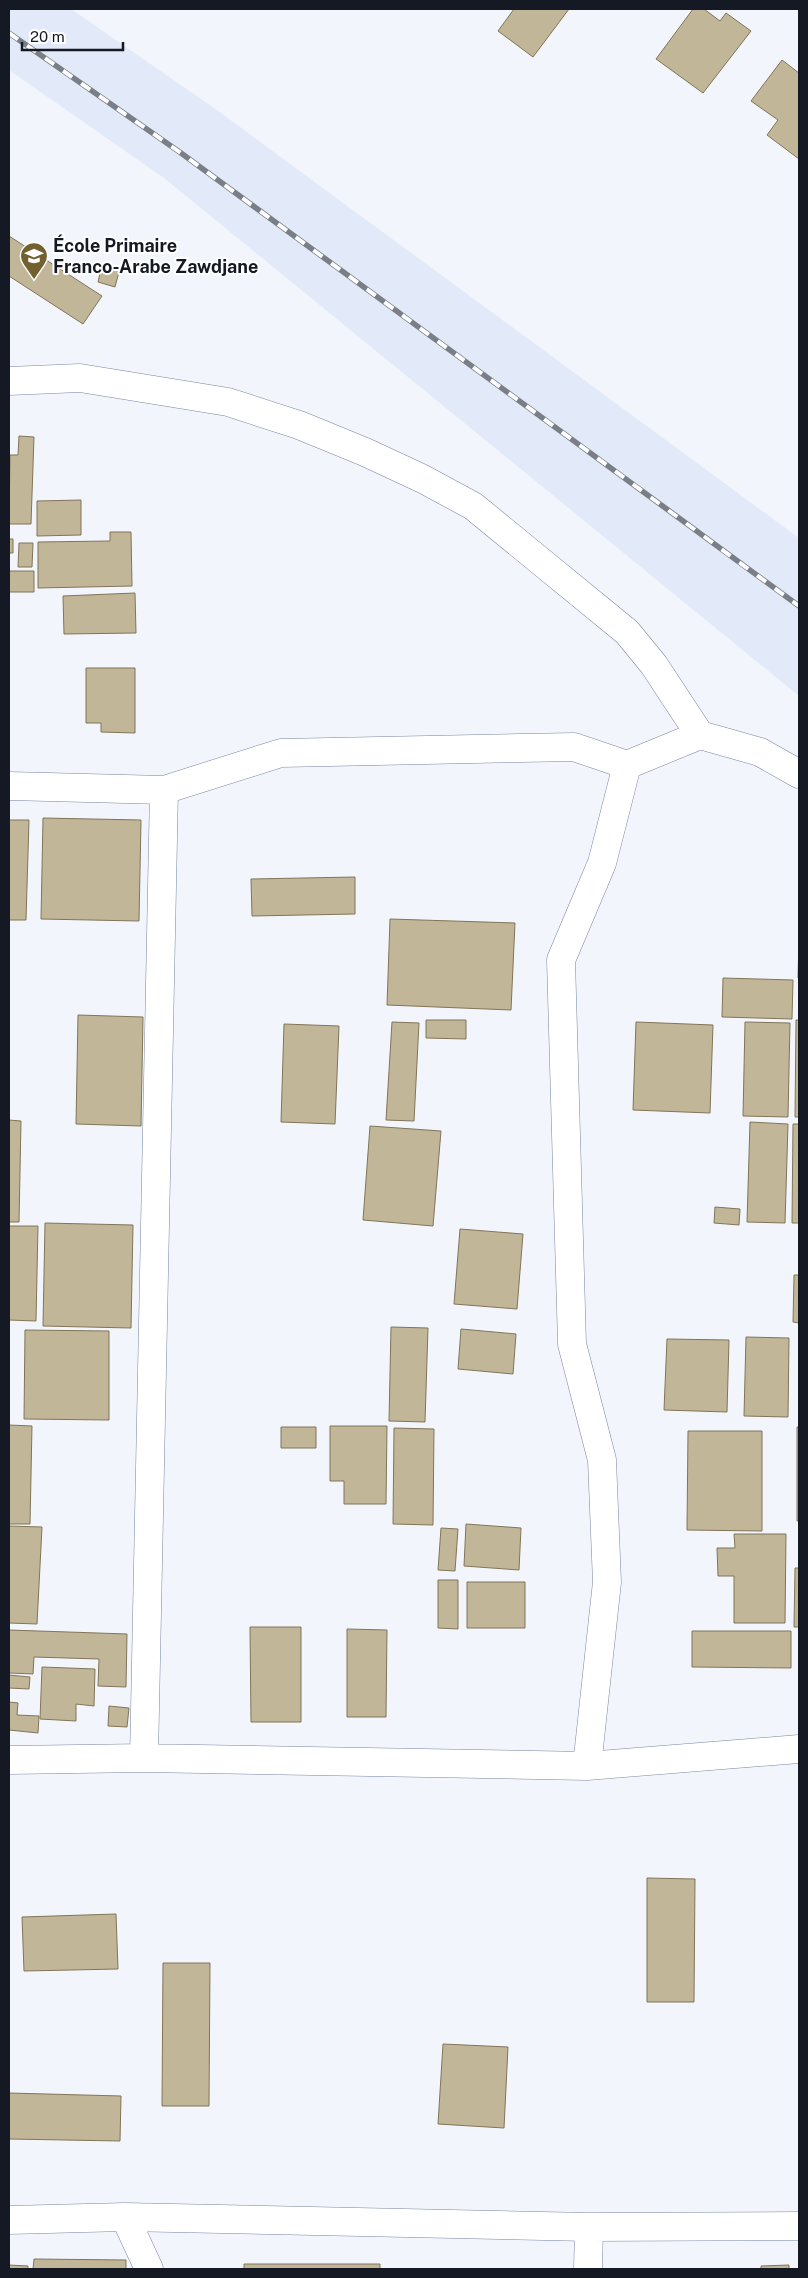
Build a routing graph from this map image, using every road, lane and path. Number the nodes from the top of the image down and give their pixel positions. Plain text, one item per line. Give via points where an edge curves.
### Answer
1 (9, 381) edge
2 (700, 735) junction
3 (627, 766) junction
4 (799, 774) edge
5 (9, 786) edge
6 (164, 790) junction
7 (799, 1749) edge
8 (144, 1758) junction
9 (9, 1760) edge
10 (587, 1766) junction
11 (125, 2217) junction
12 (9, 2220) edge
13 (799, 2226) edge
14 (589, 2227) junction
15 (149, 2269) edge
16 (588, 2269) edge

1 - 2 street via 80,378 228,402 299,424 423,479 473,506 627,632 654,665
2 - 3 street
2 - 4 street via 760,752
3 - 6 street via 574,747 281,752
3 - 10 street via 602,863 561,960 572,1344 602,1460 607,1582
5 - 6 street
6 - 8 street
7 - 10 street
8 - 9 street
8 - 10 street
11 - 12 street
11 - 14 street
11 - 15 street
13 - 14 street
14 - 16 street

